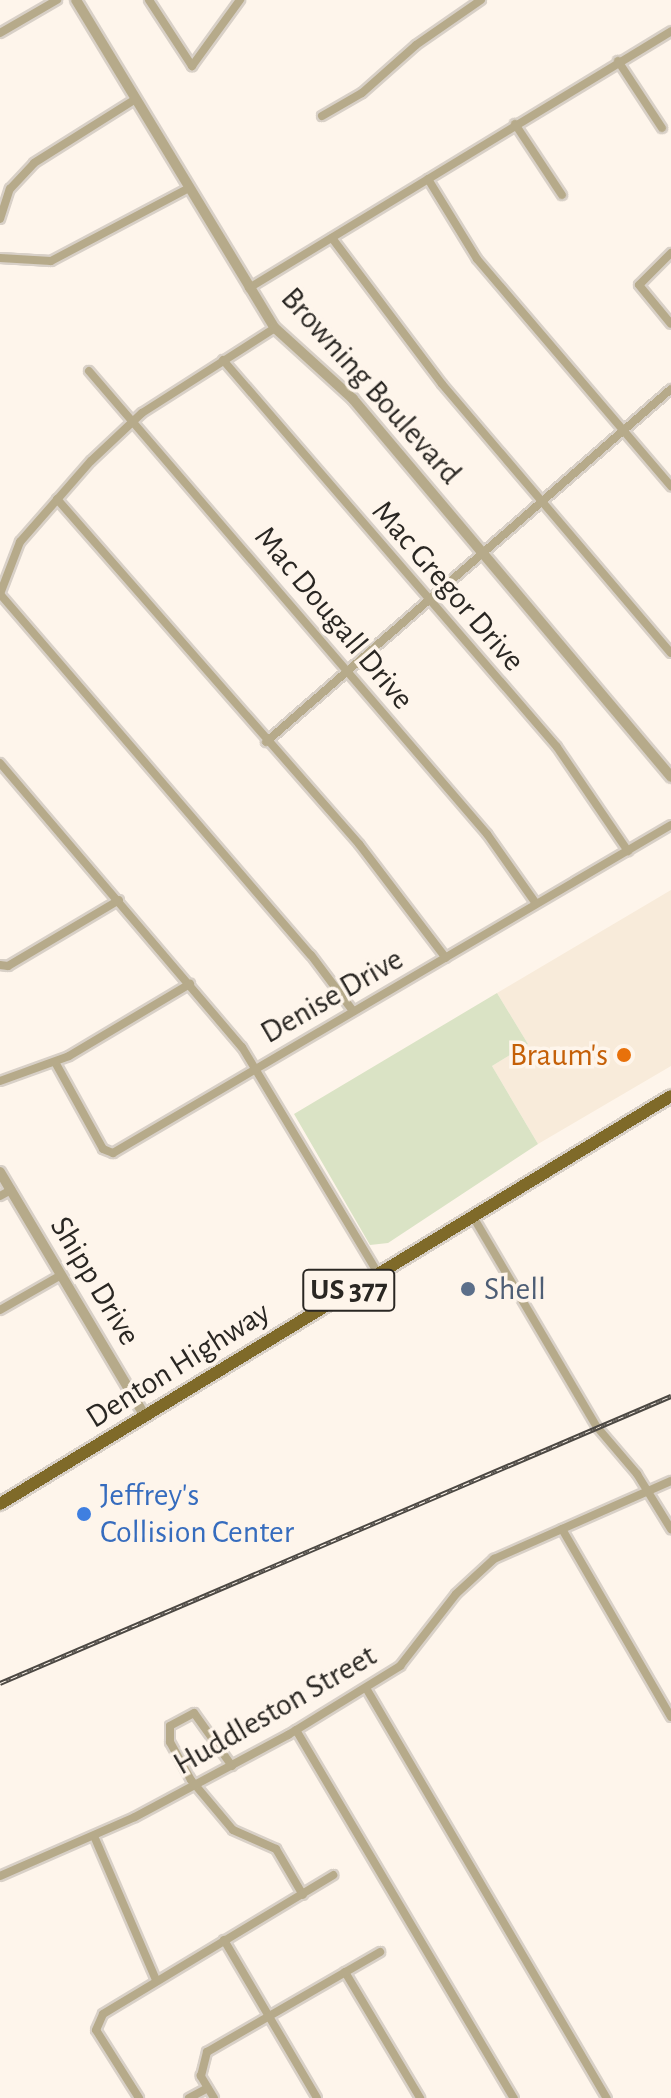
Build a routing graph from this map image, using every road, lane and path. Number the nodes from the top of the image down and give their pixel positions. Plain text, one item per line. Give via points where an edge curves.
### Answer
1 (57, 0) edge
2 (76, 0) edge
3 (149, 0) edge
4 (240, 0) edge
5 (480, 0) edge
6 (671, 31) edge
7 (0, 33) edge
8 (618, 61) junction
9 (134, 100) junction
10 (322, 116) dead end
11 (515, 124) junction
12 (662, 128) dead end
13 (428, 179) junction
14 (187, 189) junction
15 (562, 195) dead end
16 (0, 219) edge
17 (332, 238) junction
18 (671, 253) edge
19 (0, 258) edge
20 (249, 288) junction
21 (671, 324) edge
22 (275, 328) junction
23 (223, 360) junction
24 (89, 371) dead end
25 (671, 389) edge
26 (133, 421) junction
27 (623, 431) junction
28 (671, 486) edge
29 (57, 499) junction
30 (543, 500) junction
31 (485, 551) junction
32 (0, 594) edge
33 (428, 600) junction
34 (671, 653) edge
35 (347, 671) junction
36 (266, 742) junction
37 (0, 763) edge
38 (10, 774) junction
39 (671, 777) edge
40 (0, 781) edge
41 (671, 825) edge
42 (628, 851) junction
43 (119, 900) junction
44 (535, 902) junction
45 (446, 958) junction
46 (0, 965) edge
47 (190, 984) junction
48 (353, 1011) junction
49 (55, 1062) junction
50 (256, 1068) junction
51 (0, 1081) edge
52 (671, 1096) edge
53 (0, 1172) edge
54 (11, 1190) junction
55 (0, 1196) edge
56 (472, 1215) junction
57 (378, 1273) junction
58 (61, 1275) junction
59 (0, 1310) edge
60 (145, 1416) junction
61 (671, 1481) edge
62 (648, 1492) junction
63 (0, 1504) edge
64 (562, 1529) junction
65 (671, 1529) edge
66 (366, 1688) junction
67 (671, 1717) edge
68 (296, 1730) junction
69 (232, 1766) junction
70 (196, 1786) junction
71 (94, 1836) junction
72 (333, 1875) dead end
73 (0, 1876) edge
74 (303, 1895) junction
75 (224, 1940) junction
76 (380, 1952) dead end
77 (345, 1972) junction
78 (156, 1980) junction
79 (269, 2016) junction
80 (208, 2088) junction
81 (139, 2098) edge
82 (189, 2098) edge
83 (214, 2098) edge
84 (317, 2098) edge
85 (420, 2098) edge
86 (514, 2098) edge
87 (607, 2098) edge

1 - 7 street
2 - 9 street, Browning Boulevard
3 - 4 street via 192,66
5 - 10 street via 416,45 362,93
6 - 8 street
8 - 11 street
8 - 12 street
9 - 14 street, Browning Boulevard
9 - 16 street via 34,163 10,189
11 - 13 street
11 - 15 street
13 - 17 street
13 - 27 street via 477,259
14 - 19 street via 81,250 51,261
14 - 20 street, Browning Boulevard
17 - 20 street
17 - 30 street via 397,328
18 - 21 street via 639,285
20 - 22 street, Browning Boulevard
22 - 23 street
22 - 31 street, Browning Boulevard via 353,399
23 - 26 street
23 - 33 street, Mac Gregor Drive
24 - 26 street, Mac Dougall Drive
25 - 27 street
26 - 29 street
26 - 35 street, Mac Dougall Drive
27 - 28 street
27 - 30 street
29 - 32 street via 20,542
29 - 36 street
30 - 31 street
30 - 34 street
31 - 33 street
31 - 39 street, Browning Boulevard
32 - 48 street via 311,955
33 - 35 street
33 - 42 street, Mac Gregor Drive via 578,774
35 - 36 street
35 - 44 street, Mac Dougall Drive via 487,834
36 - 45 street via 385,875
37 - 38 street
38 - 40 street
38 - 43 street
41 - 42 street, Denise Drive
42 - 44 street, Denise Drive
43 - 46 street via 8,966
43 - 47 street
44 - 45 street, Denise Drive
45 - 48 street, Denise Drive
47 - 49 street
47 - 50 street
48 - 50 street, Denise Drive
49 - 50 street, Denise Drive via 103,1149 113,1153
49 - 51 street
50 - 57 street
52 - 56 main road, Denton Highway / US 377
53 - 54 street, Shipp Drive
54 - 55 street
54 - 58 street, Shipp Drive
56 - 57 main road, Denton Highway / US 377
56 - 62 street via 597,1427
57 - 60 main road, Denton Highway / US 377
58 - 59 street
58 - 60 street, Shipp Drive
60 - 63 main road, Denton Highway / US 377
61 - 62 street, Huddleston Street
62 - 64 street, Huddleston Street
62 - 65 street
64 - 66 street, Huddleston Street via 494,1559 456,1594 411,1655
64 - 67 street
66 - 68 street, Huddleston Street
66 - 87 street
68 - 69 street, Huddleston Street
68 - 86 street
69 - 70 street, Huddleston Street
69 - 70 street via 199,1717 187,1715 170,1726 169,1733
70 - 71 street, Huddleston Street
70 - 74 street via 233,1830 276,1849
71 - 73 street, Huddleston Street
71 - 78 street
72 - 74 street
74 - 75 street
75 - 78 street
75 - 79 street
76 - 77 street
77 - 79 street
77 - 85 street
78 - 81 street via 113,2006 95,2026
79 - 80 street via 203,2057 201,2076
79 - 84 street
80 - 82 street
80 - 83 street

